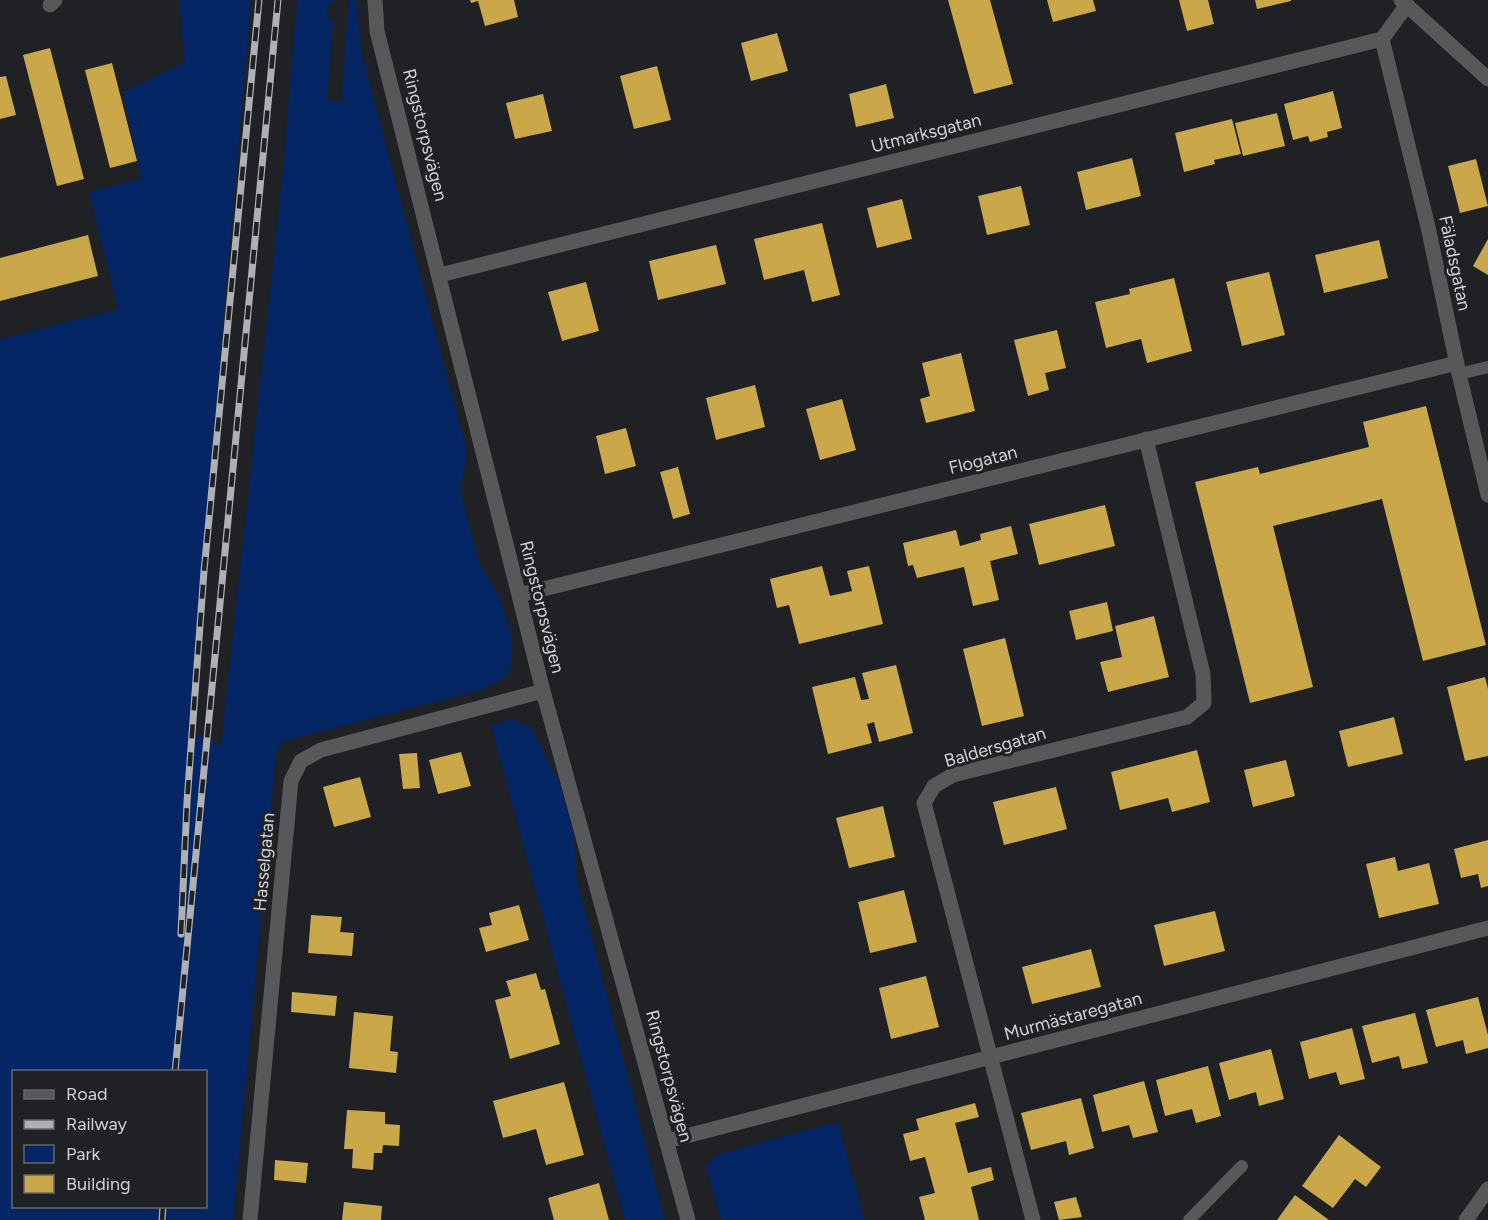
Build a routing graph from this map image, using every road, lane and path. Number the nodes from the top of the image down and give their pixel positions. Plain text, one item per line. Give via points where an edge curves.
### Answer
1 (375, 0) edge
2 (1404, 2) edge
3 (1382, 39) junction
4 (1488, 79) edge
5 (440, 275) junction
6 (1488, 367) edge
7 (1458, 369) junction
8 (1146, 439) junction
9 (1488, 495) edge
10 (519, 595) junction
11 (543, 691) junction
12 (1488, 928) edge
13 (989, 1058) junction
14 (667, 1141) junction
15 (1242, 1166) dead end
16 (1488, 1190) edge
17 (250, 1220) edge
18 (688, 1220) edge
19 (1033, 1220) edge
20 (1189, 1220) edge
21 (1466, 1220) edge

1 - 5 street, Ringstorpsvägen via 378,31
2 - 3 street
2 - 4 street
3 - 5 street, Utmarksgatan
3 - 7 street, Fäladsgatan
5 - 10 street, Ringstorpsvägen
6 - 7 lane
7 - 8 street, Flogatan
7 - 9 street, Fäladsgatan
8 - 10 street, Flogatan
8 - 13 street, Baldersgatan via 1203,674 1204,703 1187,717 953,776 934,786 924,803
10 - 11 street, Ringstorpsvägen
11 - 14 street, Ringstorpsvägen
11 - 17 street, Hasselgatan via 321,750 301,761 291,781
12 - 13 street, Murmästaregatan
13 - 14 street, Murmästaregatan
13 - 19 street, Baldersgatan
14 - 18 street, Ringstorpsvägen
15 - 20 lane
16 - 21 street

